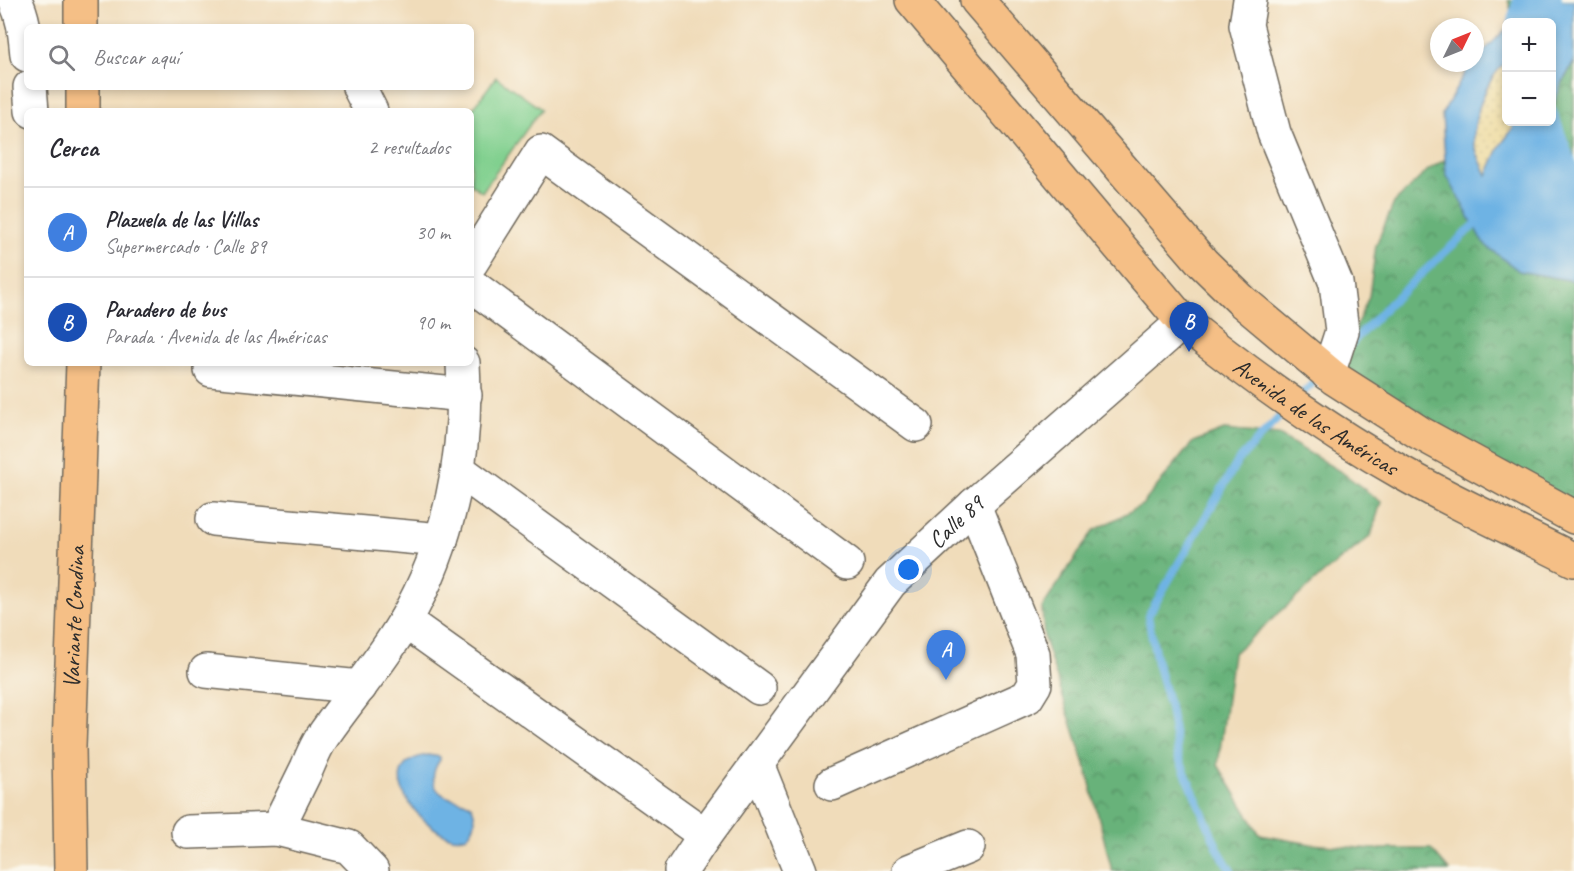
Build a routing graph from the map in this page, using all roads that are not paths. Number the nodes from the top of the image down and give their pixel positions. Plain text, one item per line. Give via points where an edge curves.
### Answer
1 (15, 0) edge
2 (81, 0) edge
3 (912, 0) edge
4 (977, 0) edge
5 (1250, 0) edge
6 (81, 24) edge
7 (24, 25) edge
8 (30, 90) edge
9 (82, 90) edge
10 (360, 90) edge
11 (32, 108) edge
12 (83, 108) edge
13 (370, 108) edge
14 (474, 258) edge
15 (474, 287) edge
16 (1183, 322) junction
17 (83, 366) edge
18 (211, 370) dead end
19 (1328, 374) junction
20 (464, 379) edge
21 (916, 425) dead end
22 (459, 470) junction
23 (974, 505) junction
24 (1574, 517) edge
25 (213, 519) dead end
26 (441, 540) junction
27 (1574, 560) edge
28 (847, 563) dead end
29 (405, 621) junction
30 (206, 671) dead end
31 (360, 687) junction
32 (759, 688) dead end
33 (757, 764) junction
34 (832, 784) dead end
35 (277, 829) junction
36 (188, 832) dead end
37 (705, 836) junction
38 (968, 847) dead end
39 (71, 871) edge
40 (372, 871) edge
41 (681, 871) edge
42 (800, 871) edge
43 (909, 871) edge

1 - 7 street
2 - 6 main road
3 - 16 main road, Avenida de las Américas
4 - 19 main road, Avenida de las Américas via 1203,264
5 - 19 street via 1246,25 1274,133 1336,283 1342,331
8 - 11 street
9 - 12 main road
10 - 13 street
14 - 21 street via 541,152
15 - 28 street
16 - 23 street, Calle 89
16 - 27 main road, Avenida de las Américas via 1306,413 1403,473
17 - 39 main road, Variante Condina via 69,746
18 - 20 street
19 - 24 main road, Avenida de las Américas via 1420,433
20 - 22 street
22 - 26 street
22 - 32 street
23 - 33 street, Calle 89 via 890,583
23 - 34 street via 1033,654 1035,684 1027,697
25 - 26 street
26 - 29 street
29 - 31 street
29 - 37 street
30 - 31 street
31 - 35 street via 320,741
33 - 37 street, Calle 89
33 - 42 street
35 - 36 street
35 - 40 street via 349,848
37 - 41 street, Calle 89
38 - 43 street

